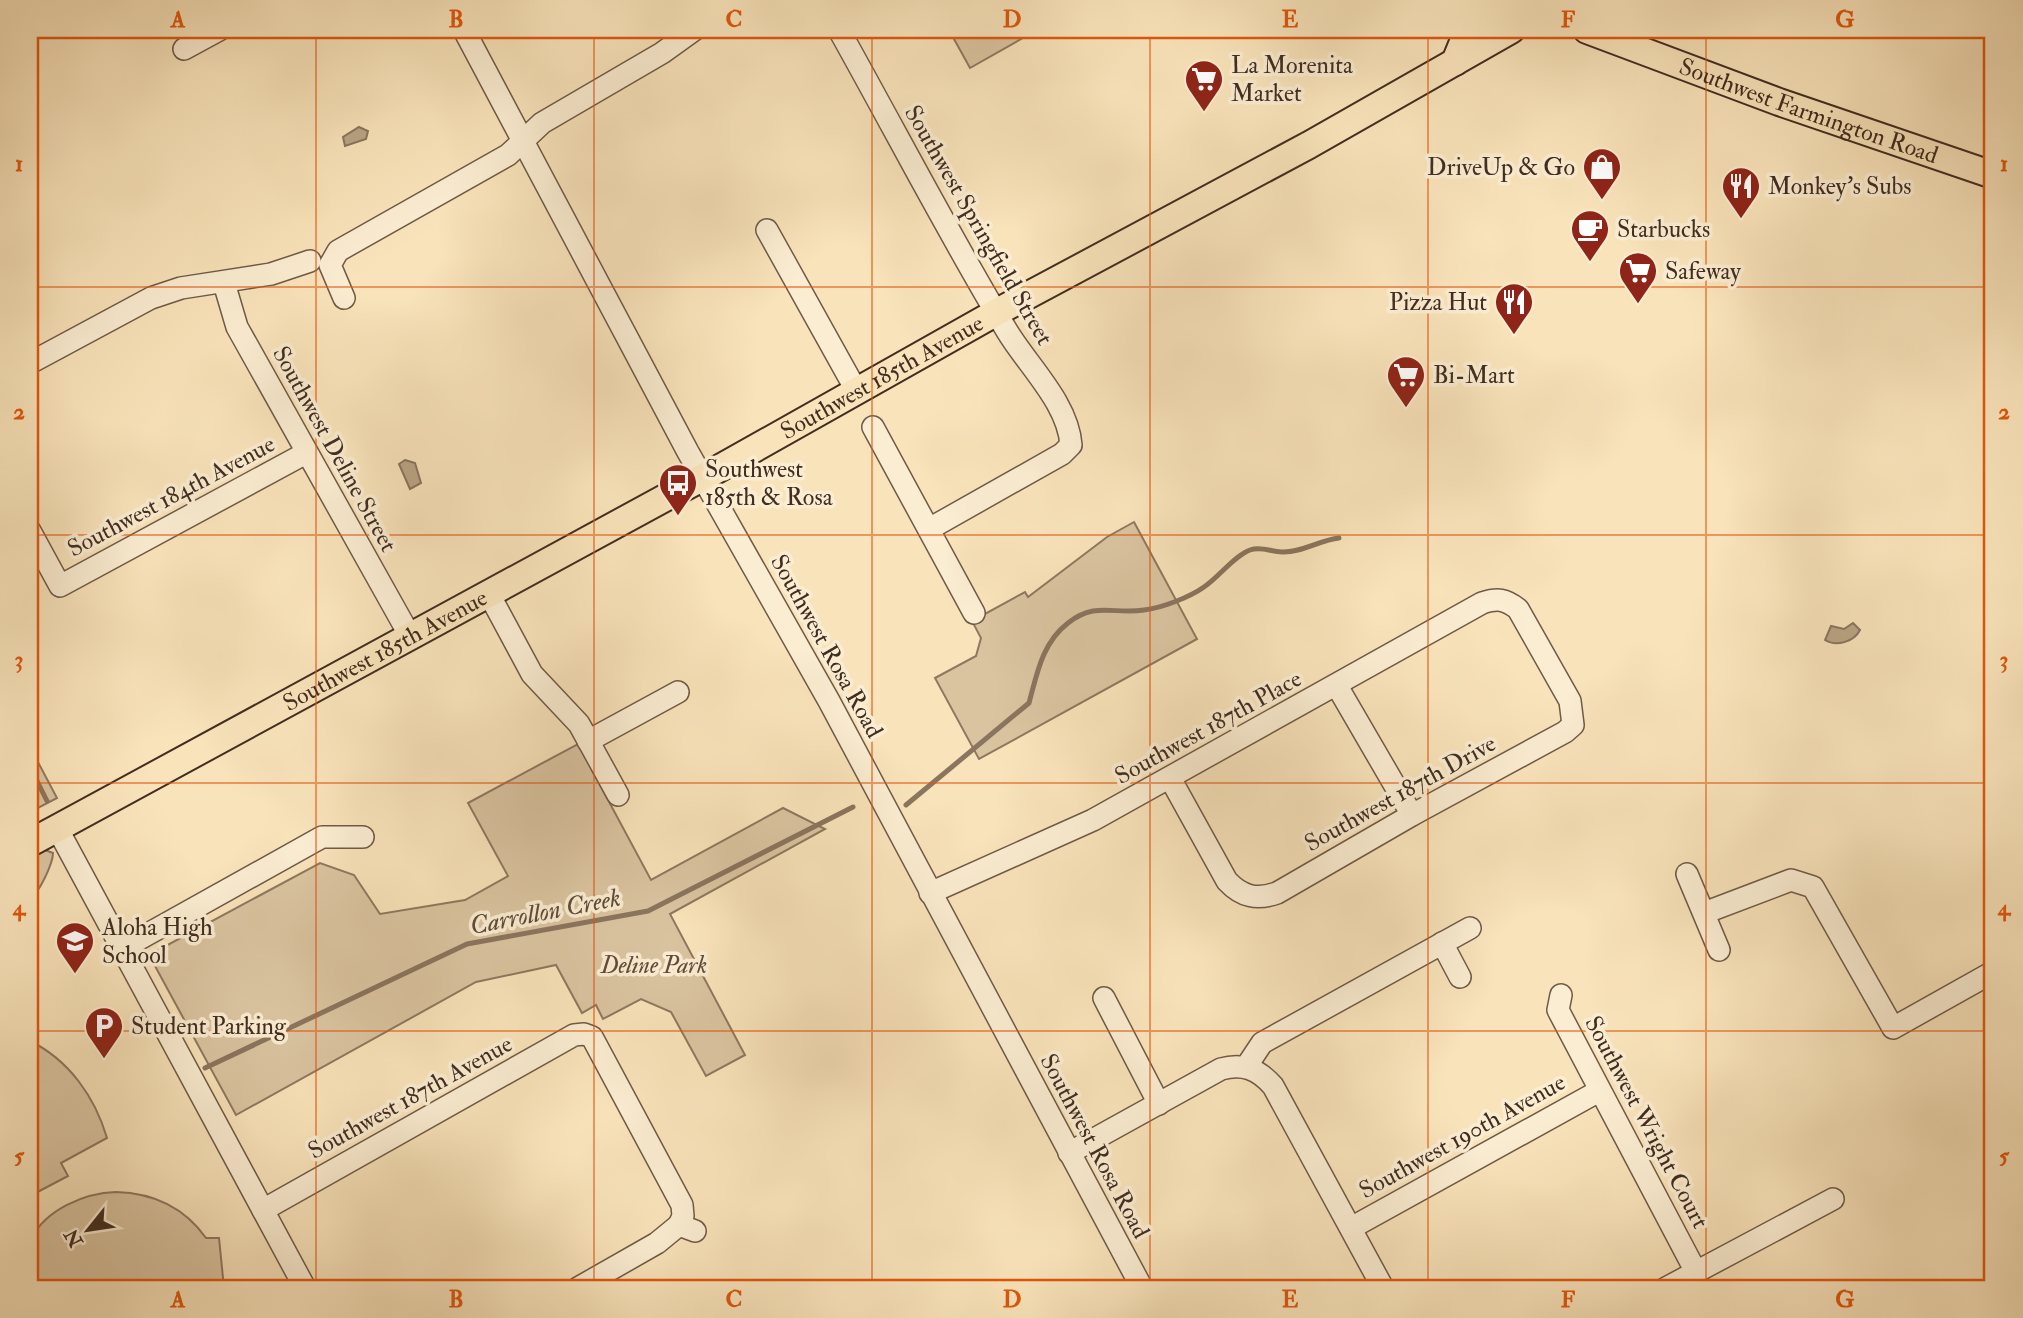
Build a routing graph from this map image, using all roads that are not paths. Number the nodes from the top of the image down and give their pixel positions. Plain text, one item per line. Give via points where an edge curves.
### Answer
1 (219, 30) edge
2 (464, 30) edge
3 (694, 30) edge
4 (839, 30) edge
5 (1468, 30) edge
6 (1511, 30) edge
7 (1587, 30) edge
8 (1637, 30) edge
9 (184, 49) dead end
10 (1657, 57) junction
11 (1455, 62) junction
12 (524, 140) junction
13 (1993, 175) edge
14 (767, 230) dead end
15 (310, 261) dead end
16 (224, 283) junction
17 (344, 298) dead end
18 (997, 312) junction
19 (30, 363) edge
20 (856, 390) junction
21 (873, 426) dead end
22 (306, 453) junction
23 (703, 478) junction
24 (929, 529) junction
25 (30, 531) edge
26 (489, 594) junction
27 (1505, 599) joint
28 (974, 613) dead end
29 (410, 636) junction
30 (1337, 686) junction
31 (678, 692) dead end
32 (589, 741) junction
33 (1170, 778) junction
34 (618, 796) dead end
35 (1412, 815) junction
36 (57, 828) junction
37 (363, 837) dead end
38 (30, 843) edge
39 (1687, 874) dead end
40 (930, 893) junction
41 (1704, 913) junction
42 (1470, 928) dead end
43 (1442, 943) junction
44 (122, 948) junction
45 (1719, 950) dead end
46 (1993, 972) edge
47 (1460, 977) dead end
48 (1561, 995) dead end
49 (1104, 998) dead end
50 (1246, 1067) junction
51 (1599, 1091) junction
52 (1159, 1104) junction
53 (1069, 1153) junction
54 (1833, 1199) dead end
55 (263, 1210) junction
56 (1351, 1228) junction
57 (1696, 1272) junction
58 (305, 1288) edge
59 (578, 1288) edge
60 (1142, 1288) edge
61 (1383, 1288) edge
62 (1666, 1288) edge

1 - 9 street
2 - 12 street, Southwest Rosa Road
3 - 12 street via 542,123
4 - 18 street, Southwest Springfield Street
5 - 11 main road
6 - 11 main road, Southwest 185th Avenue
7 - 10 main road, Southwest Farmington Road
8 - 10 main road
10 - 13 main road, Southwest Farmington Road
11 - 18 main road, Southwest 185th Avenue
12 - 17 street via 508,155 338,251 330,265
12 - 23 street, Southwest Rosa Road
14 - 20 street
15 - 16 street
16 - 19 street via 181,288 151,298
16 - 22 street, Southwest Deline Street via 237,327
18 - 20 main road, Southwest 185th Avenue
18 - 24 street, Southwest Springfield Street via 1046,386 1072,445
20 - 23 main road, Southwest 185th Avenue
21 - 24 street
22 - 25 street, Southwest 184th Avenue via 60,586
22 - 29 street, Southwest Deline Street
23 - 26 main road, Southwest 185th Avenue
23 - 40 street, Southwest Rosa Road via 829,701
24 - 28 street
26 - 29 main road, Southwest 185th Avenue
26 - 32 street via 532,674
27 - 30 street, Southwest 187th Place via 1482,603
27 - 35 street, Southwest 187th Drive via 1518,609 1570,701 1573,725
29 - 36 main road, Southwest 185th Avenue
30 - 33 street, Southwest 187th Place
30 - 35 street
31 - 32 street
32 - 34 street
33 - 35 street, Southwest 187th Drive via 1227,881 1249,896 1264,898 1277,893
33 - 40 street, Southwest 187th Place via 1093,820
36 - 38 main road, Southwest 185th Avenue
36 - 44 street
37 - 44 street via 322,837
39 - 41 street
40 - 53 street, Southwest Rosa Road
41 - 45 street
41 - 46 street via 1791,880 1813,887 1893,1028
42 - 43 street
43 - 47 street
43 - 50 street via 1262,1043
44 - 55 street
48 - 51 street, Southwest Wright Court via 1558,1010
49 - 52 street
50 - 52 street via 1221,1069
50 - 56 street via 1273,1086
51 - 56 street, Southwest 190th Avenue
51 - 57 street, Southwest Wright Court
52 - 53 street
53 - 60 street, Southwest Rosa Road
54 - 57 street
55 - 58 street
55 - 59 street, Southwest 187th Avenue via 573,1035 584,1034 592,1037 682,1205 687,1228
56 - 61 street
57 - 62 street

